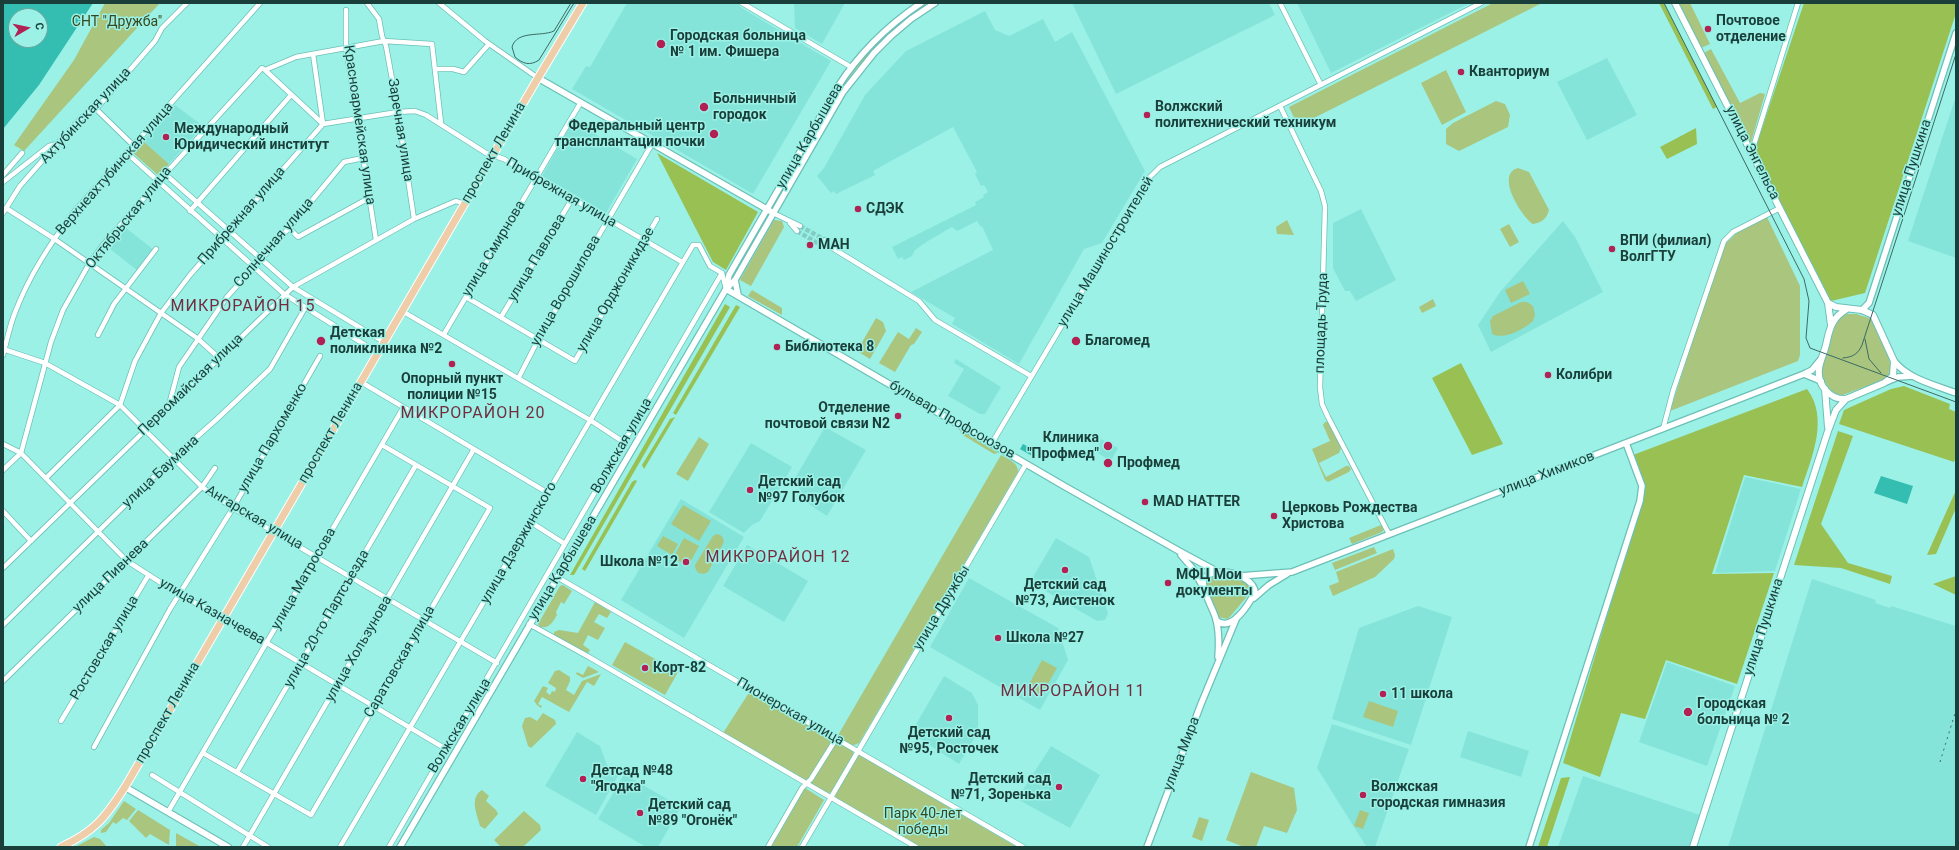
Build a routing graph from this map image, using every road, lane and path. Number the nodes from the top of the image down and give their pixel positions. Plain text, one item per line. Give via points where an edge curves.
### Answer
1 (187, 3) edge
2 (260, 3) edge
3 (367, 3) edge
4 (439, 3) edge
5 (583, 3) edge
6 (742, 3) edge
7 (921, 3) edge
8 (935, 3) edge
9 (1280, 3) edge
10 (1481, 3) edge
11 (1675, 3) edge
12 (1798, 3) edge
13 (346, 10) dead end
14 (1956, 33) edge
15 (384, 41) junction
16 (487, 42) junction
17 (346, 47) junction
18 (313, 54) junction
19 (851, 67) junction
20 (436, 69) junction
21 (265, 70) junction
22 (538, 78) junction
23 (1321, 85) junction
24 (291, 95) junction
25 (581, 102) junction
26 (1280, 106) junction
27 (96, 109) junction
28 (398, 112) junction
29 (358, 117) junction
30 (441, 123) junction
31 (323, 124) junction
32 (57, 144) junction
33 (652, 144) junction
34 (134, 146) junction
35 (22, 153) dead end
36 (128, 154) junction
37 (1751, 154) junction
38 (492, 155) junction
39 (363, 158) junction
40 (165, 174) junction
41 (3, 175) edge
42 (537, 178) junction
43 (158, 181) junction
44 (3, 182) edge
45 (369, 198) junction
46 (572, 199) junction
47 (197, 203) junction
48 (464, 204) junction
49 (1780, 208) junction
50 (5, 210) edge
51 (767, 210) junction
52 (190, 211) junction
53 (773, 213) junction
54 (414, 218) junction
55 (608, 219) junction
56 (657, 219) dead end
57 (790, 223) junction
58 (800, 226) tunnel mouth
59 (289, 228) junction
60 (228, 231) junction
61 (797, 231) tunnel mouth
62 (53, 238) junction
63 (222, 238) junction
64 (376, 240) junction
65 (825, 240) tunnel mouth
66 (645, 241) junction
67 (822, 246) tunnel mouth
68 (829, 246) junction
69 (156, 249) dead end
70 (260, 259) junction
71 (682, 262) junction
72 (89, 264) junction
73 (254, 267) junction
74 (722, 273) junction
75 (735, 280) junction
76 (292, 287) junction
77 (125, 288) junction
78 (726, 289) junction
79 (284, 294) junction
80 (738, 296) junction
81 (466, 297) junction
82 (1828, 303) junction
83 (1869, 303) junction
84 (305, 308) junction
85 (1848, 309) junction
86 (1862, 310) junction
87 (402, 311) junction
88 (161, 313) junction
89 (1873, 315) junction
90 (501, 317) junction
91 (1831, 325) junction
92 (444, 334) junction
93 (98, 335) dead end
94 (197, 338) junction
95 (538, 340) junction
96 (384, 342) junction
97 (3, 351) edge
98 (378, 352) junction
99 (320, 356) dead end
100 (219, 358) junction
101 (1821, 358) junction
102 (1894, 361) junction
103 (45, 363) junction
104 (1804, 374) junction
105 (1031, 376) junction
106 (1913, 376) junction
107 (519, 377) junction
108 (1821, 381) junction
109 (361, 382) junction
110 (1884, 383) junction
111 (1825, 389) junction
112 (1956, 393) edge
113 (1846, 399) junction
114 (120, 405) junction
115 (168, 407) junction
116 (403, 408) junction
117 (590, 420) junction
118 (145, 429) junction
119 (1662, 429) junction
120 (1828, 431) junction
121 (625, 442) junction
122 (992, 443) junction
123 (1626, 443) junction
124 (3, 444) edge
125 (382, 445) junction
126 (474, 449) junction
127 (21, 453) junction
128 (173, 458) junction
129 (1026, 464) junction
130 (416, 465) junction
131 (215, 468) dead end
132 (3, 470) edge
133 (46, 478) junction
134 (202, 487) junction
135 (453, 487) junction
136 (548, 493) junction
137 (70, 503) junction
138 (233, 508) junction
139 (3, 511) edge
140 (8, 516) junction
141 (3, 520) edge
142 (532, 523) junction
143 (274, 531) junction
144 (98, 532) junction
145 (1389, 534) junction
146 (31, 541) junction
147 (565, 544) junction
148 (1179, 551) junction
149 (318, 556) junction
150 (126, 561) junction
151 (3, 568) edge
152 (1218, 572) junction
153 (1289, 573) junction
154 (148, 576) junction
155 (352, 576) junction
156 (1240, 576) junction
157 (557, 577) junction
158 (1203, 587) junction
159 (180, 595) junction
160 (388, 598) junction
161 (1250, 601) junction
162 (1236, 617) junction
163 (223, 618) junction
164 (425, 620) junction
165 (1216, 620) junction
166 (529, 624) junction
167 (3, 625) edge
168 (462, 640) junction
169 (266, 643) junction
170 (1218, 661) junction
171 (497, 663) junction
172 (302, 664) junction
173 (3, 682) edge
174 (338, 685) junction
175 (375, 707) junction
176 (61, 721) dead end
177 (411, 728) junction
178 (836, 739) junction
179 (94, 747) dead end
180 (446, 748) junction
181 (203, 752) junction
182 (857, 752) junction
183 (237, 772) junction
184 (152, 775) dead end
185 (806, 785) junction
186 (125, 788) junction
187 (179, 793) junction
188 (274, 794) junction
189 (830, 798) junction
190 (168, 812) junction
191 (249, 836) junction
192 (62, 847) edge
193 (228, 847) edge
194 (243, 847) edge
195 (268, 847) edge
196 (340, 847) edge
197 (389, 847) edge
198 (400, 847) edge
199 (768, 847) edge
200 (802, 847) edge
201 (916, 847) edge
202 (1023, 847) edge
203 (1147, 847) edge
204 (1529, 847) edge
205 (1693, 847) edge

1 - 27 street, Ахтубинская улица via 162,28 155,41
2 - 34 street, Верхнеахтубинская улица
3 - 15 street, Заречная улица via 379,18
4 - 16 street
5 - 22 main road, проспект Ленина
6 - 19 street
7 - 19 street, улица Карбышева via 885,30
8 - 53 street, улица Карбышева via 891,36 857,73 843,92
9 - 23 street
10 - 23 street, улица Машиностроителей
11 - 37 main road, улица Энгельса
12 - 37 street
13 - 17 street, Красноармейская улица
14 - 83 street, улица Пушкина
15 - 17 street, Октябрьская улица
15 - 20 street, Октябрьская улица via 432,44
15 - 28 street, Заречная улица
16 - 20 street via 464,72
16 - 22 street
17 - 18 street, Октябрьская улица
17 - 29 street, Красноармейская улица
18 - 21 street, Октябрьская улица via 285,61
18 - 31 street
19 - 51 street, улица Карбышева
20 - 30 street, Октябрьская улица
21 - 24 street
21 - 40 street, Октябрьская улица via 262,68
22 - 25 street
22 - 38 main road, проспект Ленина
23 - 26 street, улица Машиностроителей
24 - 31 street
24 - 47 street
25 - 33 street
25 - 42 street, улица Смирнова
26 - 105 street, улица Машиностроителей via 1160,167 1150,177
26 - 145 street, площадь Труда via 1321,191 1325,206 1320,382 1322,404
27 - 32 street, Ахтубинская улица via 83,116
27 - 34 street
28 - 29 street, Прибрежная улица
28 - 30 street, Прибрежная улица via 415,111
28 - 54 street, Заречная улица
29 - 31 street, Прибрежная улица
29 - 39 street, Красноармейская улица
30 - 38 street, Прибрежная улица
31 - 60 street, Прибрежная улица
32 - 44 street via 49,146
32 - 50 street, Ахтубинская улица via 20,186
33 - 51 street
33 - 55 street, улица Ворошилова
34 - 36 street, Верхнеахтубинская улица
35 - 41 street
36 - 43 street
36 - 62 street, Верхнеахтубинская улица
37 - 49 main road, улица Энгельса
38 - 42 street, Прибрежная улица
38 - 48 main road, проспект Ленина
39 - 45 street, Красноармейская улица
39 - 59 street, Солнечная улица via 344,162
40 - 43 street, Октябрьская улица
40 - 47 street
42 - 46 street, Прибрежная улица
42 - 81 street, улица Смирнова
43 - 52 street
43 - 72 street, Октябрьская улица
45 - 59 street via 298,237
45 - 64 street, Красноармейская улица
46 - 55 street, Прибрежная улица
46 - 90 street, улица Павлова
47 - 52 street
47 - 60 street
48 - 54 street, Первомайская улица via 456,201
48 - 87 main road, проспект Ленина
49 - 82 main road, улица Энгельса
49 - 119 street via 1733,232 1724,241
50 - 62 street
51 - 53 street
51 - 78 street, улица Карбышева via 729,275
52 - 63 street
53 - 57 street
53 - 75 street, улица Карбышева
54 - 64 street, Первомайская улица
55 - 66 street, Прибрежная улица
55 - 95 street, улица Ворошилова
56 - 66 street, улица Орджоникидзе
57 - 58 street
57 - 61 street
59 - 70 street, Солнечная улица
60 - 63 street, Прибрежная улица
60 - 70 street
62 - 72 street
62 - 97 street, Верхнеахтубинская улица via 15,311
63 - 73 street
63 - 88 street, Прибрежная улица
64 - 76 street, Первомайская улица
65 - 68 street
66 - 71 street, Прибрежная улица
66 - 95 street, улица Орджоникидзе via 575,361
67 - 68 street
68 - 105 street via 919,301 935,320
69 - 77 street
70 - 73 street, Солнечная улица
70 - 76 street
71 - 74 street, улица Дзержинского via 693,245 699,245 710,266
71 - 117 street, улица Дзержинского
72 - 77 street
72 - 103 street, Октябрьская улица via 63,310
73 - 79 street
73 - 94 street, Солнечная улица via 227,297
74 - 78 street
74 - 121 street, Волжская улица
75 - 78 street, улица Карбышева
75 - 80 street
76 - 79 street, Первомайская улица
76 - 96 street
77 - 88 street
77 - 93 street
78 - 80 street, бульвар Профсоюзов
78 - 157 street, улица Карбышева
79 - 84 street
79 - 100 street, Первомайская улица
80 - 122 street, бульвар Профсоюзов
81 - 90 street
81 - 92 street, улица Смирнова
82 - 85 main road
82 - 91 main road, улица Энгельса
83 - 86 street, улица Пушкина
83 - 89 street
84 - 98 street
84 - 128 street, улица Баумана via 270,369
85 - 86 main road
85 - 91 main road, улица Пушкина via 1837,316
86 - 89 main road
87 - 92 street
87 - 96 main road, проспект Ленина
88 - 94 street
88 - 114 street, Прибрежная улица via 135,361
89 - 102 main road
90 - 95 street
91 - 101 main road, улица Пушкина
92 - 107 street
94 - 100 street
94 - 115 street, Солнечная улица via 179,366
95 - 107 street, улица Ворошилова
96 - 98 main road, проспект Ленина
97 - 103 street, Ангарская улица
98 - 109 main road, проспект Ленина
99 - 138 street, улица Пархоменко
100 - 115 street, Первомайская улица
101 - 104 street, улица Химиков via 1812,370
101 - 108 main road, улица Пушкина
102 - 106 street
102 - 110 main road via 1893,376
103 - 114 street, Ангарская улица
103 - 127 street, Октябрьская улица
104 - 108 street
104 - 119 street, улица Химиков
105 - 122 street, улица Машиностроителей
106 - 110 street via 1898,377
106 - 112 street
107 - 117 street
108 - 111 main road, улица Пушкина
109 - 116 street
109 - 143 main road, проспект Ленина
110 - 113 main road
111 - 113 main road via 1834,397
111 - 120 main road, улица Пушкина
113 - 120 main road, улица Пушкина via 1836,410
114 - 118 street, Ангарская улица
114 - 133 street, Прибрежная улица
115 - 118 street, Первомайская улица
116 - 125 street, улица Матросова
116 - 126 street
117 - 121 street
117 - 136 street, улица Дзержинского
118 - 128 street, Ангарская улица
118 - 137 street, Первомайская улица
119 - 123 street, улица Химиков
120 - 205 main road, улица Пушкина
121 - 147 street, Волжская улица
122 - 129 street, бульвар Профсоюзов
123 - 145 street, улица Химиков
123 - 204 street via 1642,486 1640,501
124 - 127 street, улица Казначеева
125 - 130 street
125 - 149 street, улица Матросова
126 - 135 street, улица Хользунова
126 - 136 street
127 - 132 street
127 - 133 street, улица Казначеева
128 - 134 street, Ангарская улица
128 - 144 street, улица Баумана
129 - 148 street, бульвар Профсоюзов
129 - 182 street, улица Дружбы
130 - 135 street
130 - 155 street, улица 20-го Партсъезда
131 - 134 street, улица Пивнева
133 - 137 street, улица Казначеева
134 - 138 street, Ангарская улица
134 - 150 street, улица Пивнева
135 - 160 street, улица Хользунова
135 - 164 street, Саратовская улица via 490,508
136 - 142 street, улица Дзержинского
137 - 144 street, улица Казначеева
137 - 146 street, Первомайская улица
138 - 143 street, Ангарская улица
138 - 159 street, улица Пархоменко
139 - 140 street
140 - 141 street
140 - 146 street
142 - 147 street
142 - 168 street, улица Дзержинского
143 - 149 street, Ангарская улица
143 - 163 main road, проспект Ленина
144 - 150 street, улица Казначеева
144 - 167 street, улица Баумана
145 - 153 street, улица Химиков
146 - 151 street, Первомайская улица
147 - 171 street, Волжская улица
148 - 152 street, бульвар Профсоюзов
148 - 158 street, бульвар Профсоюзов
149 - 155 street, Ангарская улица
149 - 169 street, улица Матросова
150 - 154 street, улица Казначеева
150 - 173 street, улица Пивнева
152 - 156 street
152 - 158 street via 1206,576
153 - 156 street, улица Химиков
153 - 161 street, улица Химиков
154 - 159 street, улица Казначеева
154 - 176 street, Ростовская улица
155 - 160 street, Ангарская улица
155 - 172 street, улица 20-го Партсъезда
156 - 161 street via 1254,586 1255,592
157 - 166 street, улица Карбышева
157 - 178 street, Пионерская улица
158 - 165 street
159 - 163 street, улица Казначеева
159 - 179 street, улица Пархоменко via 151,641
160 - 164 street, Ангарская улица
160 - 174 street, улица Хользунова
161 - 162 street
162 - 165 street via 1223,624
162 - 170 street, улица Мира
163 - 169 street, улица Казначеева
163 - 186 main road, проспект Ленина
164 - 168 street, Ангарская улица
164 - 175 street, Саратовская улица
165 - 170 street, улица Мира
166 - 185 street
166 - 198 street, улица Карбышева
168 - 171 street, Ангарская улица
168 - 177 street, улица Дзержинского
169 - 172 street, улица Казначеева
169 - 181 street, улица Матросова
170 - 203 street, улица Мира
171 - 180 street, Волжская улица
172 - 174 street, улица Казначеева
172 - 183 street, улица 20-го Партсъезда
174 - 175 street, улица Казначеева
174 - 188 street, улица Хользунова
175 - 177 street, улица Казначеева
175 - 188 street, Саратовская улица via 311,815
177 - 180 street, улица Казначеева
177 - 196 street, улица Дзержинского
178 - 182 street, Пионерская улица
178 - 185 street
180 - 197 street, Волжская улица
181 - 183 street
181 - 187 street, улица Матросова
182 - 189 street, улица Дружбы
182 - 202 street, Пионерская улица
183 - 188 street
184 - 187 street
185 - 189 street
185 - 199 street
186 - 190 main road
186 - 192 main road, проспект Ленина via 100,823
187 - 190 street, улица Матросова
187 - 191 street
188 - 191 street, улица Хользунова
189 - 200 street
189 - 201 street
190 - 193 main road
191 - 194 street, улица Хользунова
191 - 195 street

